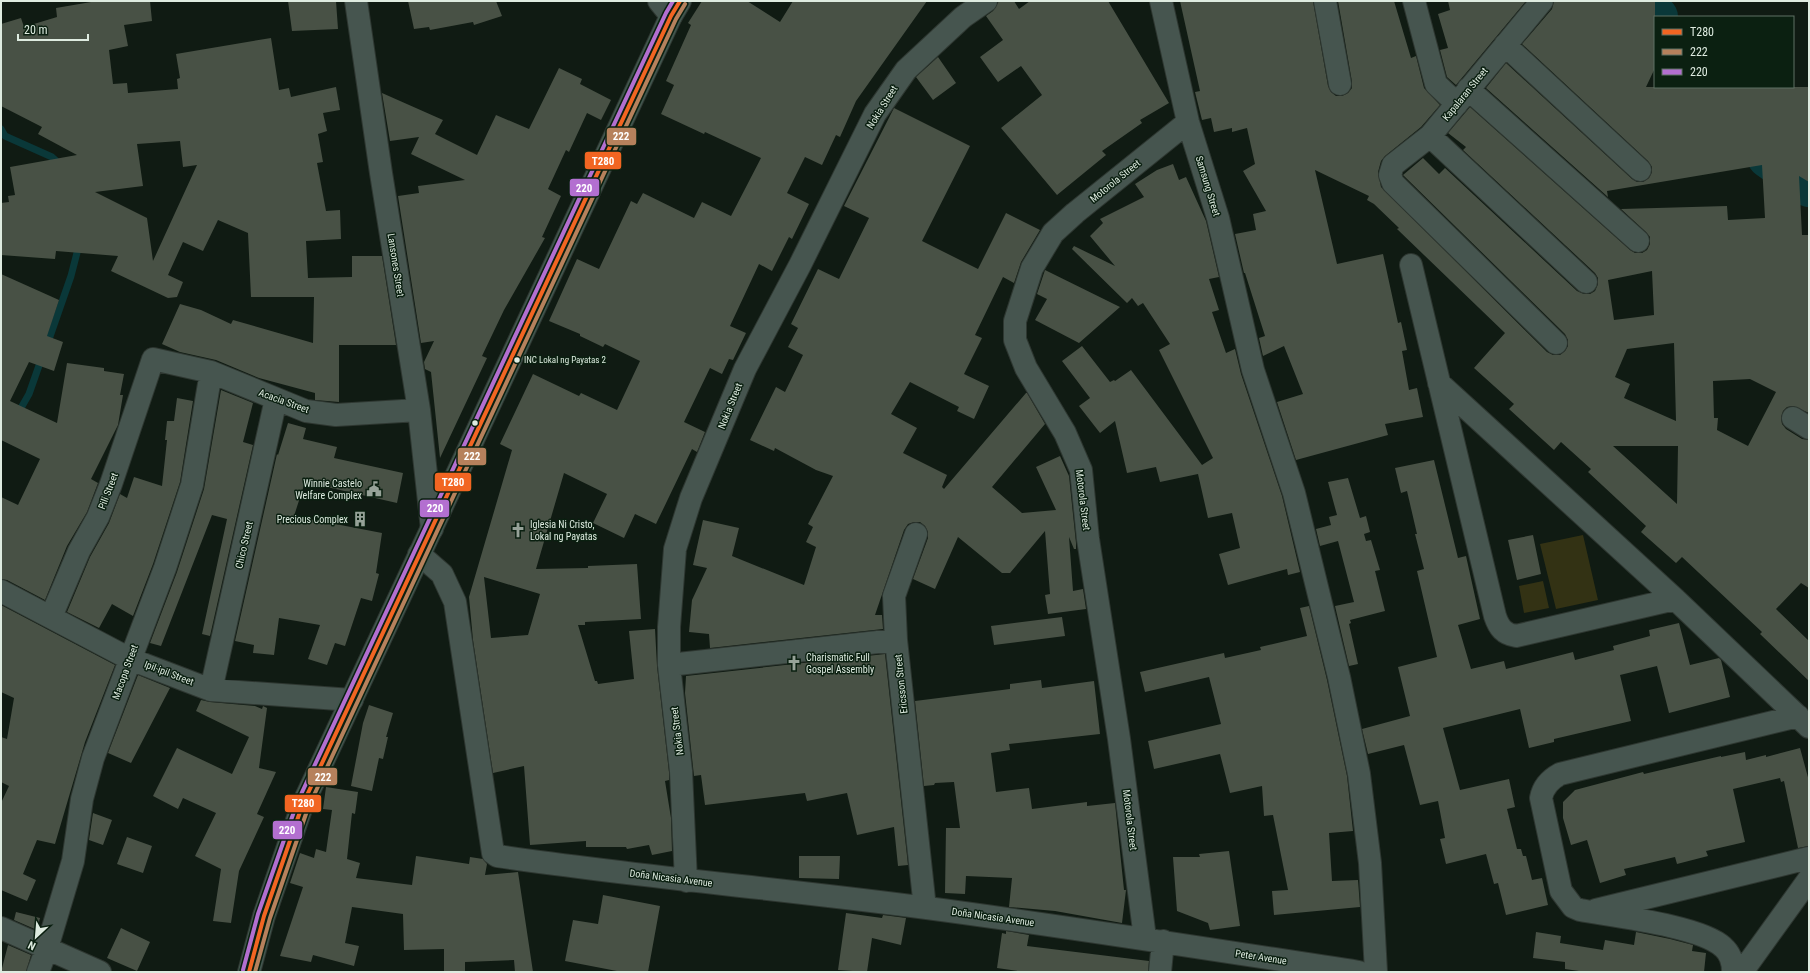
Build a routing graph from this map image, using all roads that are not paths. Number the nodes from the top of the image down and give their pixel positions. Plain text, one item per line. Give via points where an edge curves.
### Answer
1 (356, 1) edge
2 (986, 1) edge
3 (1161, 1) edge
4 (1325, 1) edge
5 (1414, 1) edge
6 (1542, 1) edge
7 (670, 6) edge
8 (1505, 46) junction
9 (1340, 84) dead end
10 (1463, 97) junction
11 (1188, 122) junction
12 (1430, 136) junction
13 (1640, 170) dead end
14 (1638, 241) dead end
15 (1410, 265) dead end
16 (1586, 282) dead end
17 (1556, 343) dead end
18 (153, 359) joint
19 (211, 372) junction
20 (1439, 383) junction
21 (276, 399) junction
22 (419, 410) junction
23 (432, 529) junction
24 (916, 534) dead end
25 (419, 554) junction
26 (1, 591) edge
27 (1674, 599) junction
28 (51, 618) junction
29 (896, 640) junction
30 (130, 659) junction
31 (669, 665) junction
32 (211, 690) junction
33 (352, 700) junction
34 (1803, 722) edge
35 (1809, 858) edge
36 (1809, 879) edge
37 (686, 881) junction
38 (925, 908) junction
39 (1589, 912) junction
40 (1, 928) edge
41 (1154, 940) junction
42 (47, 948) junction
43 (38, 972) edge
44 (100, 972) edge
45 (248, 972) edge
46 (1160, 972) edge
47 (1359, 972) edge
48 (1376, 972) edge
49 (1733, 972) edge
50 (1742, 972) edge

1 - 22 street, Lansones Street
2 - 31 street, Nokia Street via 963,17 906,70 875,114 745,369 691,498 675,550 668,627
3 - 11 street, Samsung Street
4 - 9 street
5 - 10 street via 1436,84
6 - 8 street, Kapalaran Street
7 - 23 main road
8 - 10 street, Kapalaran Street
8 - 13 street
10 - 12 street, Kapalaran Street
10 - 14 street
11 - 41 street, Motorola Street via 1074,213 1053,233 1032,268 1015,321 1015,340 1026,368 1065,433 1081,470 1088,539 1119,739
11 - 48 street, Samsung Street via 1218,218 1253,370 1294,494 1339,678 1358,767 1370,863
12 - 16 street
12 - 17 street, Kapalaran Street via 1393,165 1390,174 1393,183
15 - 20 street
18 - 19 street, Acacia Street
18 - 28 street, Pili Street via 111,484
19 - 21 street, Acacia Street
19 - 30 street, Macopa Street via 192,486 165,568
20 - 27 street
20 - 27 street via 1495,616 1503,632 1516,636
21 - 22 street, Acacia Street via 306,411 336,415
21 - 32 street, Chico Street
22 - 23 street, Lansones Street
23 - 25 main road
24 - 29 street via 894,596
25 - 33 main road
25 - 37 street, Doña Nicasia Avenue via 442,574 455,602 493,854
26 - 28 street, Ipil-ipil Street
27 - 34 street
28 - 30 street, Ipil-ipil Street
29 - 31 street, Ericsson Street
29 - 38 street, Ericsson Street
30 - 32 street, Ipil-ipil Street
30 - 42 street, Macopa Street via 93,758 82,799 73,861
31 - 37 street, Nokia Street via 681,770
32 - 33 street, Ipil-ipil Street
33 - 45 main road via 302,806 264,916
34 - 39 street via 1560,774 1552,778 1542,791 1541,798 1560,891 1573,907
35 - 39 street
36 - 50 street
37 - 38 street, Doña Nicasia Avenue
38 - 41 street, Doña Nicasia Avenue
39 - 49 street via 1686,929 1723,946 1731,957
40 - 42 street
41 - 46 street, Motorola Street
41 - 47 street, Peter Avenue
42 - 43 street, Macopa Street
42 - 44 street

